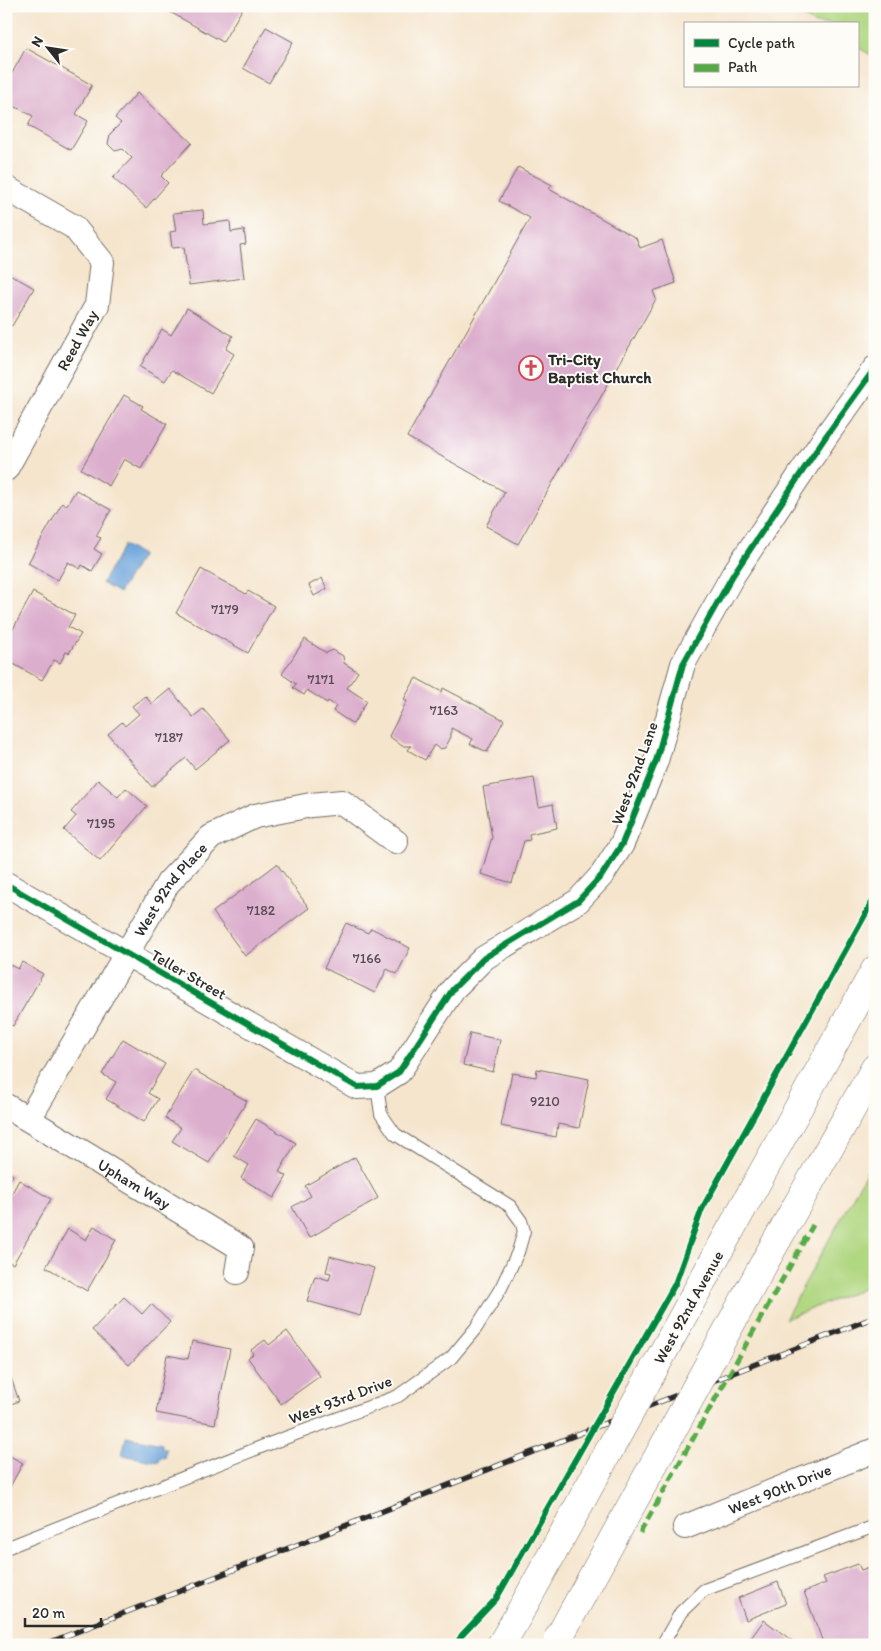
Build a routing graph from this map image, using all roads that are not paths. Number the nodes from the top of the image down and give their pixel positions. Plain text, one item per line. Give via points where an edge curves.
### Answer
1 (6, 188) edge
2 (875, 368) edge
3 (6, 469) edge
4 (396, 842) dead end
5 (6, 884) edge
6 (126, 953) junction
7 (875, 970) edge
8 (875, 1068) edge
9 (367, 1086) junction
10 (6, 1106) edge
11 (29, 1120) junction
12 (237, 1272) dead end
13 (875, 1450) edge
14 (875, 1526) edge
15 (685, 1527) dead end
16 (6, 1548) edge
17 (556, 1642) edge
18 (501, 1645) edge
19 (662, 1645) edge

1 - 3 street, Reed Way via 74,227 102,262 97,305
2 - 9 street, West 92nd Lane via 733,575 683,664 656,761 622,844 602,875 578,901 484,958 453,989 400,1072
4 - 6 street, West 92nd Place via 342,802 255,816 211,837 168,883
5 - 6 street, Teller Street
6 - 9 street, Teller Street
6 - 11 street, West 92nd Place
7 - 18 main road, West 92nd Avenue, bridge
8 - 17 main road, bridge
9 - 16 lane, West 93rd Drive via 395,1134 510,1206 521,1221 524,1231 518,1252 501,1288 476,1328 451,1358 398,1396
10 - 11 street, Upham Way
11 - 12 street, Upham Way via 241,1248
13 - 15 street, West 90th Drive
14 - 19 lane via 704,1590 681,1612

